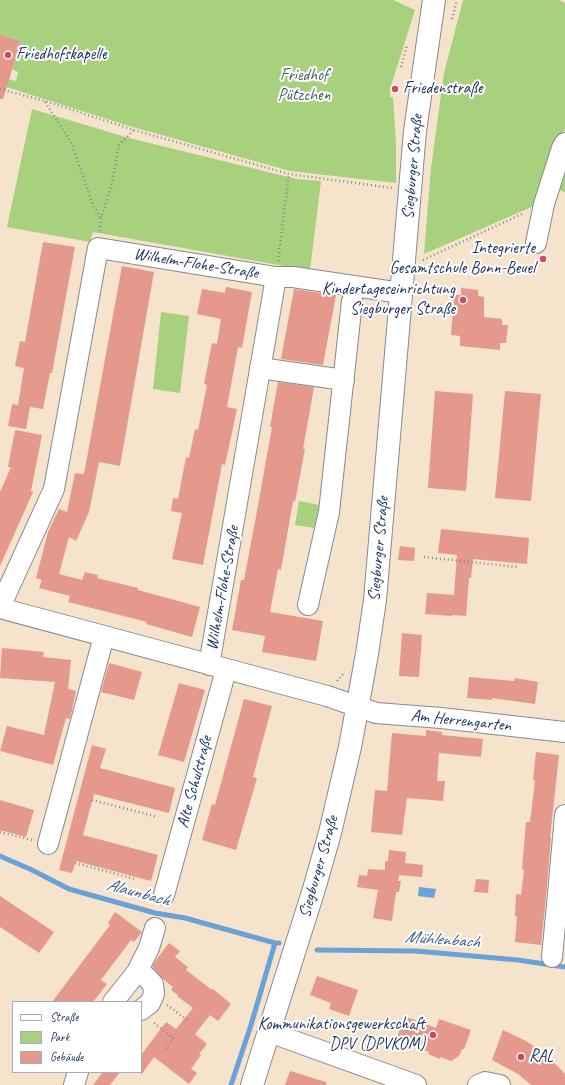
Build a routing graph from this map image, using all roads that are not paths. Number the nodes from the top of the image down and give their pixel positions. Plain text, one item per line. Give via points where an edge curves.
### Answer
1 (434, 0) edge
2 (565, 143) edge
3 (536, 243) dead end
4 (276, 277) junction
5 (401, 293) junction
6 (352, 301) dead end
7 (260, 368) junction
8 (344, 380) junction
9 (308, 605) dead end
10 (0, 608) edge
11 (104, 636) junction
12 (218, 667) junction
13 (357, 707) junction
14 (565, 732) edge
15 (565, 816) edge
16 (48, 844) dead end
17 (562, 883) edge
18 (164, 895) dead end
19 (155, 928) dead end
20 (552, 957) dead end
21 (137, 972) junction
22 (115, 1001) edge
23 (146, 1015) edge
24 (269, 1032) junction
25 (78, 1073) edge
26 (74, 1085) edge
27 (252, 1085) edge
28 (416, 1085) edge
29 (478, 1085) edge
30 (500, 1085) edge

1 - 5 main road, Siegburger Straße via 415,131
2 - 3 street via 544,204
4 - 5 street via 293,277
4 - 7 street, Wilhelm-Flohe-Straße
4 - 10 street, Wilhelm-Flohe-Straße via 98,248 54,489
5 - 13 main road, Siegburger Straße via 375,600
6 - 8 street
7 - 8 street
7 - 12 street, Wilhelm-Flohe-Straße
8 - 9 street via 329,512
10 - 11 street
11 - 12 street
11 - 16 street
12 - 13 street via 327,696
12 - 18 street, Alte Schulstraße
13 - 14 street, Am Herrengarten via 376,713
13 - 24 main road, Siegburger Straße via 330,833
15 - 17 street
17 - 20 street via 555,916
19 - 21 street via 149,948
21 - 22 street
21 - 23 street via 153,984 154,994
24 - 27 main road, Siegburger Straße
24 - 28 street
25 - 26 street
29 - 30 street via 485,1082

